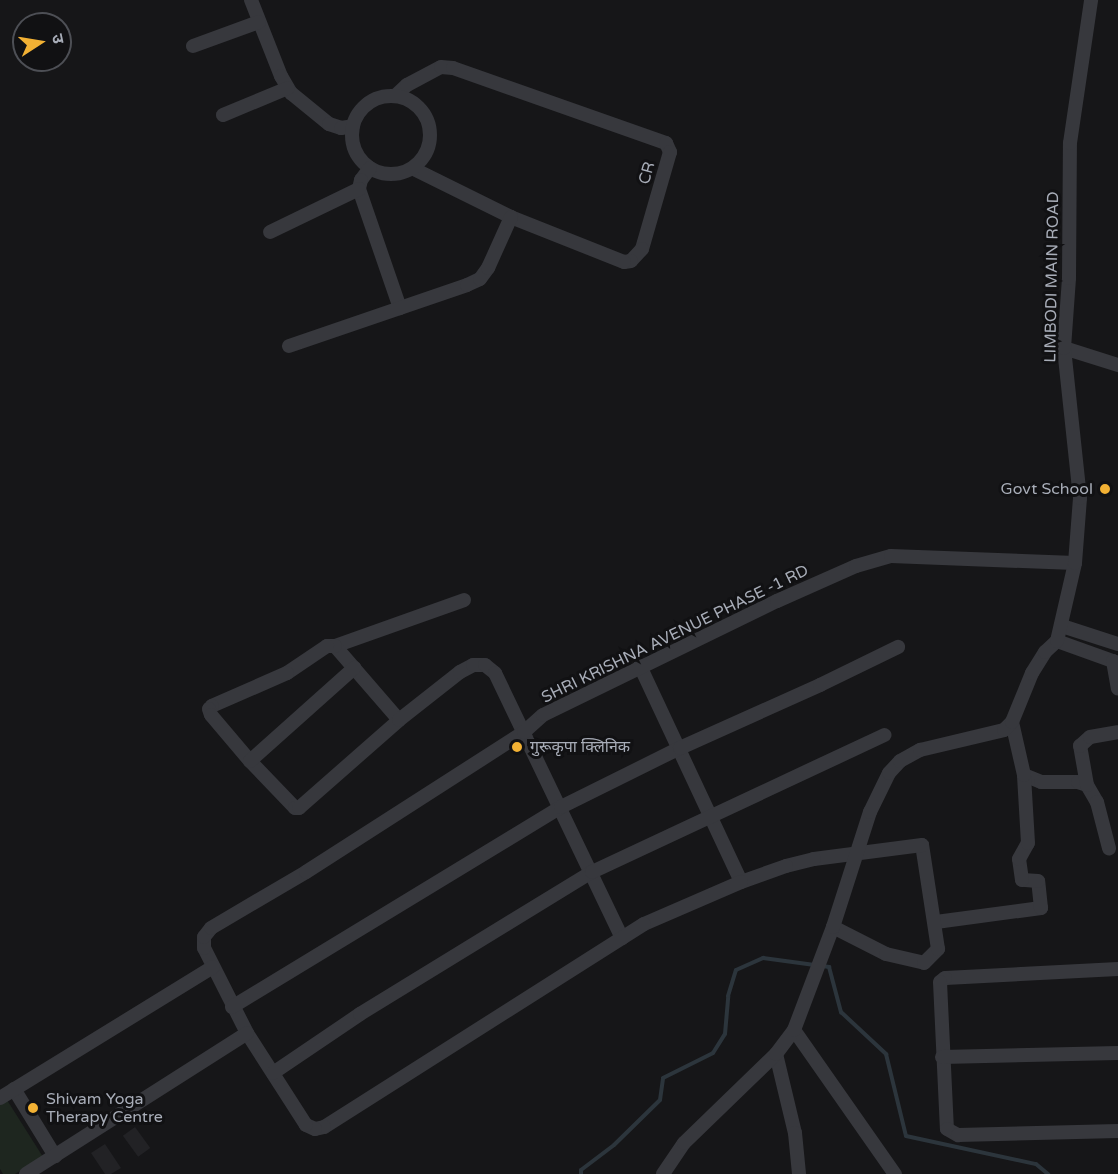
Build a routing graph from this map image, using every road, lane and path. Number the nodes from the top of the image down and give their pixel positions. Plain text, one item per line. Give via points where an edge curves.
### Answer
1 (251, 0) edge
2 (1091, 0) edge
3 (259, 22) junction
4 (193, 46) dead end
5 (288, 88) junction
6 (395, 96) junction
7 (223, 115) dead end
8 (353, 126) junction
9 (370, 168) junction
10 (412, 168) junction
11 (359, 189) junction
12 (511, 218) junction
13 (270, 232) dead end
14 (400, 308) junction
15 (289, 346) dead end
16 (1064, 348) junction
17 (1118, 365) edge
18 (1075, 563) junction
19 (464, 600) dead end
20 (1062, 626) junction
21 (1057, 641) junction
22 (1118, 644) edge
23 (334, 646) junction
24 (898, 647) dead end
25 (1116, 662) edge
26 (640, 666) junction
27 (354, 668) junction
28 (1118, 689) edge
29 (399, 720) junction
30 (1012, 722) junction
31 (524, 732) junction
32 (1118, 732) edge
33 (884, 735) dead end
34 (680, 748) junction
35 (250, 761) junction
36 (1024, 776) junction
37 (1087, 785) junction
38 (561, 807) junction
39 (709, 816) junction
40 (1109, 849) dead end
41 (858, 852) junction
42 (592, 872) junction
43 (741, 882) junction
44 (936, 922) junction
45 (833, 927) junction
46 (622, 938) junction
47 (213, 967) junction
48 (1118, 969) edge
49 (232, 1006) junction
50 (794, 1030) junction
51 (247, 1033) junction
52 (1118, 1053) edge
53 (776, 1054) junction
54 (942, 1057) junction
55 (273, 1072) junction
56 (14, 1089) junction
57 (0, 1098) edge
58 (1118, 1131) edge
59 (55, 1156) junction
60 (26, 1174) edge
61 (663, 1174) edge
62 (799, 1174) edge
63 (895, 1174) edge

1 - 3 street
2 - 16 street, LIMBODI MAIN ROAD via 1070,143
3 - 4 street
3 - 5 street
5 - 7 street
5 - 8 street via 329,124
6 - 8 street via 369,104
6 - 10 street via 418,107 430,130 424,156
6 - 12 street, CR via 441,67 453,68 666,143 668,147 642,249 631,261 624,262
8 - 9 street via 354,145
9 - 10 street via 387,174
9 - 11 street
10 - 12 street, CR
11 - 13 street
11 - 14 street
12 - 14 street via 480,279
14 - 15 street
16 - 17 street
16 - 18 street, LIMBODI MAIN ROAD via 1080,498
18 - 20 street, LIMBODI MAIN ROAD
18 - 26 street, SHRI KRISHNA AVENUE PHASE -1 RD via 891,556 826,579
19 - 23 street
20 - 21 street, LIMBODI MAIN ROAD
20 - 22 street
21 - 25 street
21 - 30 street via 1032,673
23 - 27 street
23 - 35 street via 327,646 288,673 212,706 211,715
24 - 34 street
25 - 28 street
26 - 31 street, SHRI KRISHNA AVENUE PHASE -1 RD via 563,703
26 - 34 street
27 - 29 street
27 - 35 street
29 - 31 street via 460,672 485,664 495,673
29 - 35 street via 299,808
30 - 36 street
30 - 41 street via 1004,730 920,750 900,761 882,785
31 - 38 street
31 - 47 street, SHRI KRISHNA AVENUE PHASE -1 RD via 212,928 204,937 204,948
32 - 37 street via 1090,737 1080,746
33 - 39 street
34 - 38 street
34 - 39 street
36 - 37 street via 1041,782
36 - 44 street via 1028,843 1019,860 1022,880 1038,882 1041,908
37 - 40 street via 1097,802
38 - 42 street
38 - 49 street
39 - 42 street
39 - 43 street
41 - 43 street via 814,859
41 - 44 street via 922,845
41 - 45 street
42 - 46 street
42 - 55 street
43 - 46 street via 644,924
44 - 45 street via 938,949 924,963 886,954
45 - 50 street
46 - 55 street, SHRI KRISHNA AVENUE PHASE -1 RD via 324,1127 306,1125
47 - 49 street, SHRI KRISHNA AVENUE PHASE -1 RD
47 - 56 street
48 - 54 street via 945,978 940,982
49 - 51 street, SHRI KRISHNA AVENUE PHASE -1 RD
50 - 53 street
50 - 63 street
51 - 55 street, SHRI KRISHNA AVENUE PHASE -1 RD
51 - 59 street
52 - 54 street
53 - 61 street via 684,1143
53 - 62 street via 795,1133
54 - 58 street via 947,1129 958,1135
56 - 57 street
56 - 59 street
59 - 60 street

